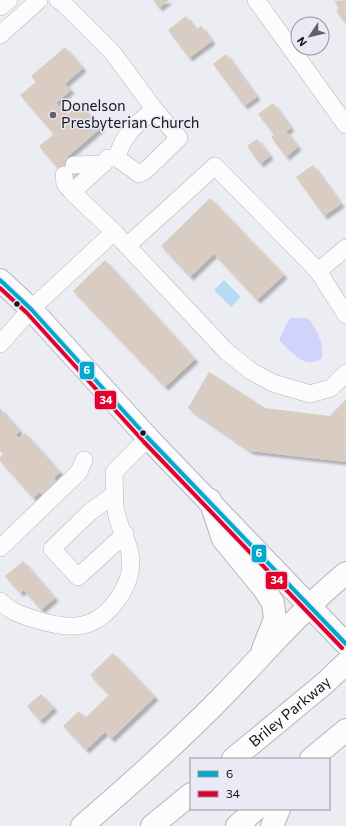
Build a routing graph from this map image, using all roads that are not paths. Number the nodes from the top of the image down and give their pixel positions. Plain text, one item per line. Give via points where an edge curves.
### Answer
1 (9, 0) edge
2 (39, 0) edge
3 (58, 0) edge
4 (256, 0) edge
5 (0, 8) edge
6 (0, 34) edge
7 (154, 108) junction
8 (346, 125) edge
9 (110, 161) junction
10 (72, 192) junction
11 (114, 232) junction
12 (127, 246) junction
13 (346, 248) edge
14 (318, 271) junction
15 (0, 280) edge
16 (31, 309) junction
17 (346, 315) edge
18 (0, 344) edge
19 (346, 374) edge
20 (148, 438) junction
21 (84, 460) dead end
22 (115, 494) junction
23 (210, 500) junction
24 (125, 534) junction
25 (0, 548) edge
26 (346, 573) edge
27 (0, 602) edge
28 (311, 606) junction
29 (346, 644) edge
30 (261, 656) junction
31 (346, 663) edge
32 (346, 730) edge
33 (234, 758) edge
34 (312, 758) edge
35 (190, 795) edge
36 (255, 810) edge
37 (279, 810) edge
38 (82, 826) edge
39 (152, 826) edge
40 (237, 826) edge
41 (272, 826) edge

1 - 5 street
2 - 6 street
3 - 7 street via 63,2 113,53
4 - 8 street
7 - 9 street via 125,136
7 - 9 street via 179,138 145,172 139,174
9 - 10 street
9 - 10 street via 69,170 65,184
10 - 11 street
11 - 12 street
11 - 16 street
12 - 14 street via 215,166
12 - 19 street via 227,352 273,384 310,394 331,388
13 - 14 street
14 - 17 street
15 - 16 main road
16 - 18 street
16 - 20 main road
20 - 22 street via 114,472
20 - 23 main road
21 - 25 street via 79,472
22 - 24 street via 116,511
22 - 24 street via 90,512 52,549 78,577
23 - 28 main road
23 - 30 main road via 223,539 273,603 275,619
24 - 27 street via 130,548 130,573 123,592 110,610 85,626 54,625 10,611
26 - 28 main road
28 - 29 main road
28 - 30 main road
30 - 38 main road via 150,767
31 - 33 main road, Briley Parkway
32 - 34 main road
35 - 39 main road
36 - 40 main road
37 - 41 main road

